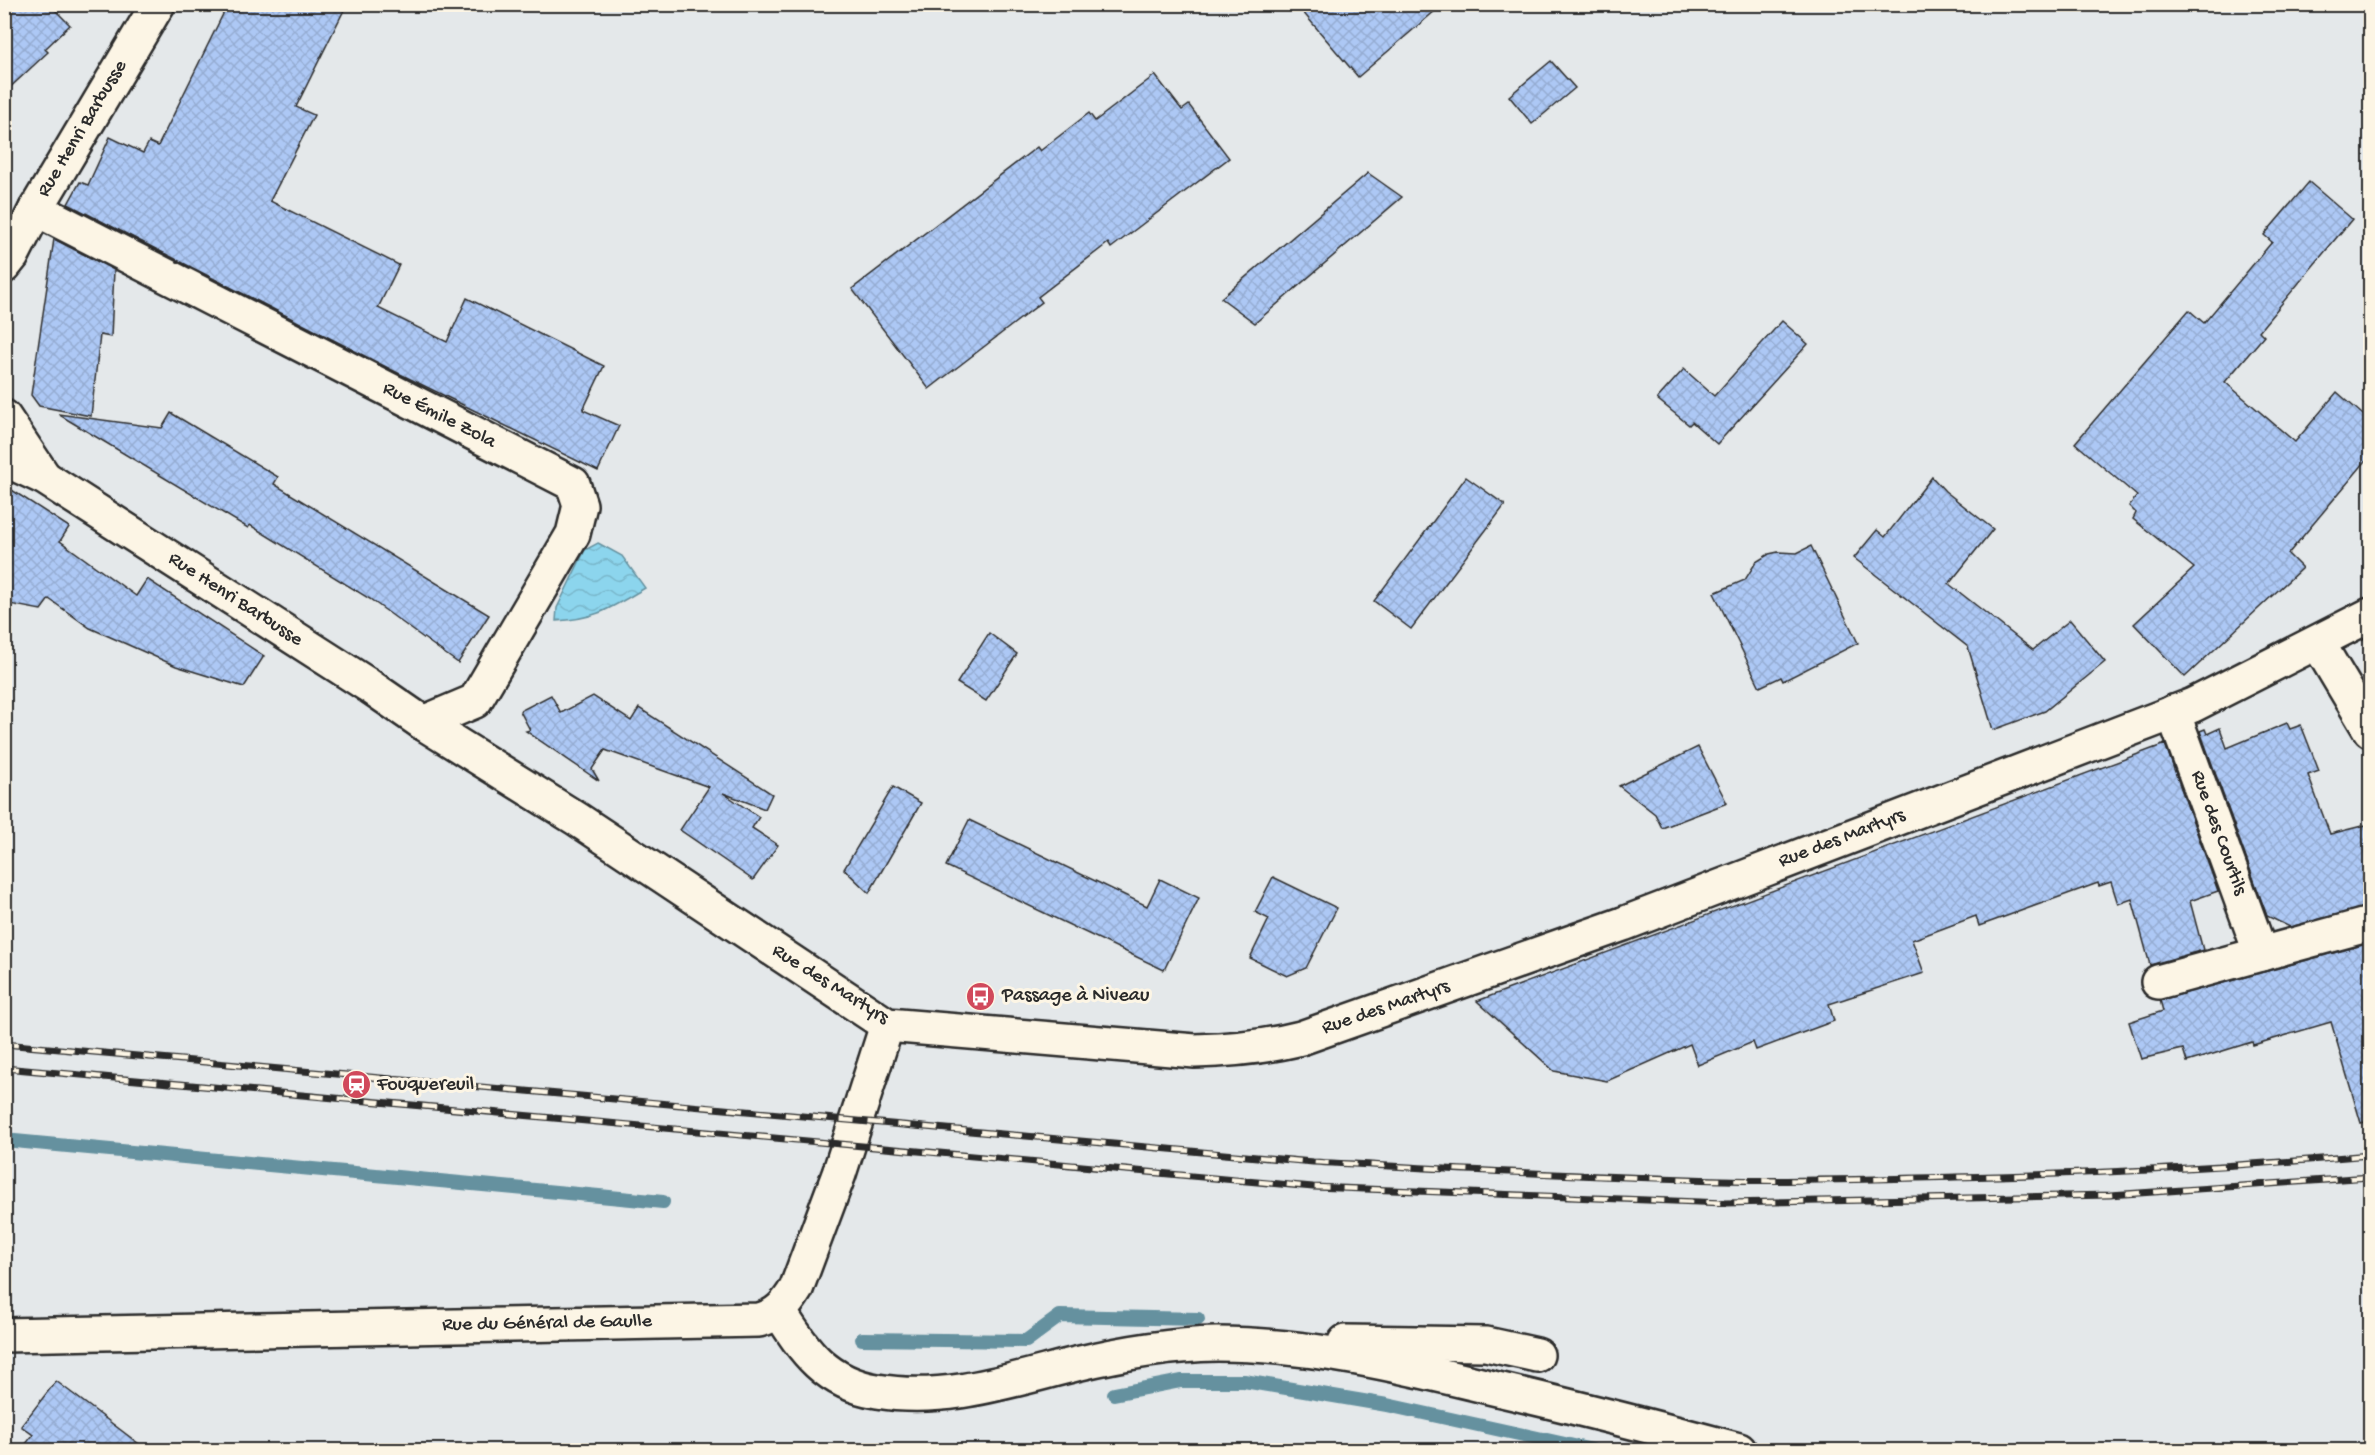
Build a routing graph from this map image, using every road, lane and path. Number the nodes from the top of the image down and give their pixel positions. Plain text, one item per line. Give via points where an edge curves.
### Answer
1 (158, 4) edge
2 (36, 209) junction
3 (7, 268) edge
4 (4, 417) edge
5 (4, 459) edge
6 (45, 478) junction
7 (2370, 615) edge
8 (2318, 643) junction
9 (2173, 712) junction
10 (423, 723) junction
11 (2370, 730) edge
12 (2370, 924) edge
13 (2261, 954) junction
14 (2158, 982) dead end
15 (887, 1025) junction
16 (779, 1311) junction
17 (4, 1335) edge
18 (1289, 1349) junction
19 (1537, 1355) dead end
20 (1739, 1450) edge

1 - 2 street, Rue Henri Barbusse
2 - 3 street, Rue Henri Barbusse
2 - 10 street, Rue Émile Zola via 573,484 580,505 573,534 476,701
4 - 6 street, Rue Henri Barbusse
5 - 6 street, Rue Henri Barbusse
6 - 10 street, Rue Henri Barbusse
7 - 8 street, Rue des Martyrs
8 - 9 street, Rue des Martyrs
8 - 11 street
9 - 13 street, Rue des Courtils
9 - 15 street, Rue des Martyrs via 1623,924 1277,1044 1195,1052
10 - 15 street, Rue des Martyrs via 577,819
12 - 13 street
13 - 14 street
15 - 16 street via 839,1174 796,1289
16 - 17 street, Rue du Général de Gaulle via 759,1320
16 - 18 street via 797,1341 835,1377 876,1391 910,1394 970,1391 1168,1347 1218,1344
18 - 19 street via 1354,1341 1433,1342 1486,1344
18 - 20 street via 1325,1352 1456,1379

